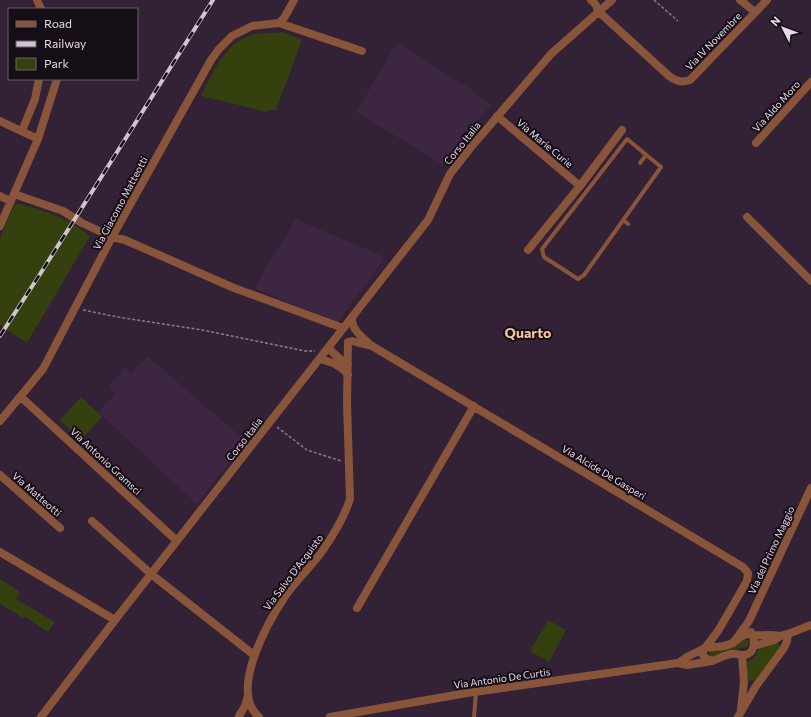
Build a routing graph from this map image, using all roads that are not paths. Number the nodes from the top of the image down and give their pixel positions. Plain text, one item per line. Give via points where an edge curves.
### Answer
1 (294, 0) edge
2 (591, 0) edge
3 (612, 0) edge
4 (740, 0) edge
5 (767, 0) edge
6 (598, 11) junction
7 (755, 12) junction
8 (278, 23) junction
9 (362, 51) dead end
10 (39, 80) edge
11 (57, 80) edge
12 (811, 82) edge
13 (497, 116) junction
14 (0, 121) edge
15 (622, 130) dead end
16 (22, 131) junction
17 (38, 139) junction
18 (756, 143) dead end
19 (646, 155) junction
20 (640, 163) dead end
21 (583, 188) junction
22 (0, 196) edge
23 (12, 197) junction
24 (747, 218) dead end
25 (623, 220) junction
26 (628, 224) dead end
27 (0, 226) edge
28 (112, 237) junction
29 (528, 250) dead end
30 (811, 281) edge
31 (352, 317) junction
32 (343, 328) junction
33 (355, 330) junction
34 (350, 342) junction
35 (372, 346) junction
36 (328, 348) junction
37 (320, 359) junction
38 (348, 364) junction
39 (348, 375) junction
40 (21, 397) junction
41 (474, 406) junction
42 (0, 421) edge
43 (0, 474) edge
44 (811, 488) edge
45 (92, 521) dead end
46 (60, 528) dead end
47 (177, 541) junction
48 (0, 552) edge
49 (151, 574) junction
50 (357, 608) dead end
51 (115, 620) junction
52 (749, 621) junction
53 (811, 625) edge
54 (718, 631) junction
55 (752, 635) junction
56 (784, 635) junction
57 (730, 644) junction
58 (754, 646) junction
59 (705, 648) junction
60 (254, 655) junction
61 (742, 655) junction
62 (712, 661) junction
63 (678, 663) junction
64 (744, 682) junction
65 (756, 686) junction
66 (476, 692) junction
67 (248, 695) junction
68 (739, 714) edge
69 (239, 716) edge
70 (257, 716) edge
71 (41, 717) edge
72 (330, 717) edge
73 (474, 717) edge

1 - 8 street via 284,18
2 - 6 street, Via IV Novembre
3 - 6 street, Corso Italia
4 - 7 street
5 - 7 street, Via IV Novembre
6 - 7 street, Via IV Novembre via 669,76 683,82 690,80
6 - 13 street, Corso Italia via 551,54
8 - 9 street
8 - 28 street, Via Giacomo Matteotti via 252,26 232,36 219,48
10 - 16 street via 35,99
11 - 17 street
12 - 18 street, Via Aldo Moro
13 - 21 street, Via Marie Curie
13 - 31 street, Corso Italia via 450,174 428,220
14 - 16 street
15 - 21 street
16 - 17 street
17 - 23 street
19 - 20 lane
19 - 21 lane via 627,138
19 - 25 lane via 661,167
21 - 25 lane via 542,249 544,257 578,280
21 - 29 street
22 - 23 street
23 - 27 street
23 - 28 street via 63,211
24 - 30 street
25 - 26 lane
28 - 32 street via 125,240 234,288
28 - 40 street, Via Giacomo Matteotti via 43,369
31 - 32 street, Corso Italia
31 - 33 street
32 - 33 street via 348,326
32 - 34 street via 342,337
32 - 36 street, Corso Italia
33 - 34 street via 355,340
33 - 35 street, Via Alcide De Gasperi
34 - 35 street, Via Alcide De Gasperi
34 - 38 street, Via Salvo D'Acquisto
35 - 41 street, Via Alcide De Gasperi
36 - 37 street, Corso Italia
36 - 38 street
37 - 39 street via 344,370
37 - 47 street, Corso Italia
38 - 39 street, Via Salvo D'Acquisto
39 - 60 street, Via Salvo D'Acquisto via 350,499 346,514 323,551 287,593 270,620
40 - 42 street, Via Giacomo Matteotti
40 - 47 street, Via Antonio Gramsci
41 - 50 street
41 - 54 street, Via Alcide De Gasperi via 743,567 748,573 747,581
43 - 46 street, Via Matteotti
44 - 52 street, Via del Primo Maggio
45 - 49 street
47 - 49 street, Corso Italia
48 - 51 street
49 - 51 street, Corso Italia
49 - 60 street
51 - 71 street, Corso Italia
52 - 55 street
52 - 57 street, Via del Primo Maggio
53 - 56 street
54 - 57 street via 718,640
54 - 59 street, Via Alcide De Gasperi
55 - 56 street, Via Antonio De Curtis
55 - 57 street, Via Antonio De Curtis via 744,635
55 - 58 street
56 - 58 street
56 - 65 street via 787,641 784,648
57 - 59 street, Via Antonio De Curtis
58 - 61 street via 752,651
59 - 62 street via 702,653 706,659
59 - 63 street, Via Antonio De Curtis
60 - 67 street, Via Salvo D'Acquisto via 248,679
61 - 62 street, Via Antonio De Curtis via 729,654
61 - 64 street
62 - 63 street, Via Antonio De Curtis via 687,665
63 - 66 street, Via Antonio De Curtis
64 - 65 street
64 - 68 street
65 - 68 street
66 - 72 street, Via Antonio De Curtis
66 - 73 lane
67 - 69 street
67 - 70 street
69 - 70 street via 247,712

